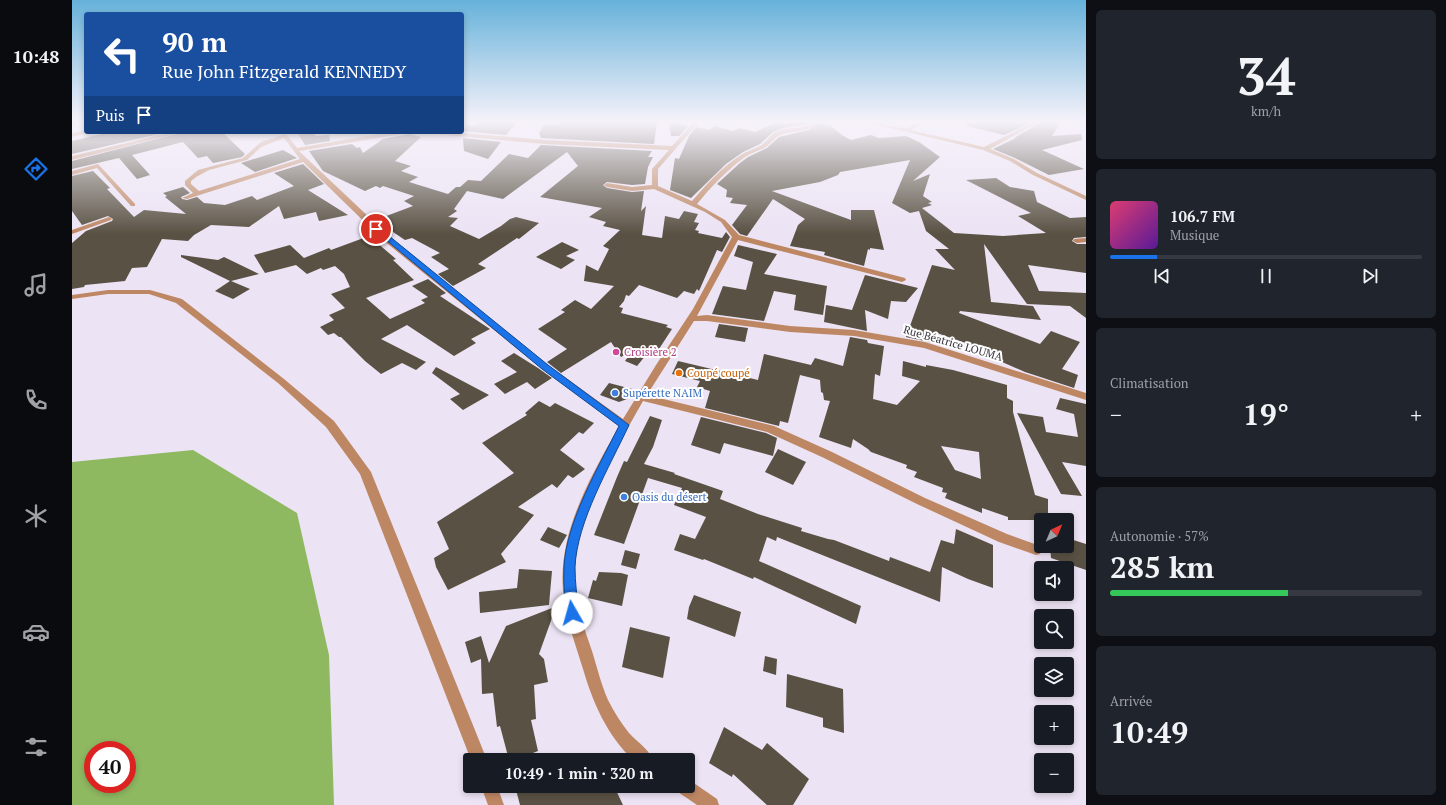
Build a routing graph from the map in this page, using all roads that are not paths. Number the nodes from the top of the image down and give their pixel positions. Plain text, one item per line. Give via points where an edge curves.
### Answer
1 (241, 160) edge
2 (304, 160) joint
3 (663, 160) edge
4 (739, 160) edge
5 (1011, 160) edge
6 (72, 172) edge
7 (607, 185) dead end
8 (655, 187) junction
9 (198, 194) junction
10 (185, 198) dead end
11 (1086, 198) edge
12 (693, 204) junction
13 (133, 205) dead end
14 (109, 219) dead end
15 (72, 232) edge
16 (736, 237) junction
17 (1086, 240) edge
18 (1078, 241) dead end
19 (902, 280) dead end
20 (72, 298) edge
21 (691, 320) junction
22 (641, 397) junction
23 (1086, 397) edge
24 (624, 425) junction
25 (1034, 549) edge
26 (476, 753) edge
27 (637, 753) edge
28 (492, 793) edge
29 (694, 793) edge
30 (496, 805) edge
31 (711, 805) edge

1 - 9 street via 194,174 188,185
2 - 9 street
2 - 24 street via 386,238 545,367
3 - 8 street via 655,169
4 - 12 street via 708,186
5 - 11 street
6 - 13 street via 98,166
7 - 8 street via 632,189
8 - 12 street
9 - 10 street
12 - 16 street via 722,221
14 - 15 street
16 - 19 street
16 - 21 street
17 - 18 street
20 - 26 street via 108,292 150,292 179,301 281,381 330,424 365,472
21 - 22 street
21 - 23 street, Rue Béatrice LOUMA via 707,318 790,329 854,333 908,342 994,366
22 - 24 street
22 - 25 street via 770,429 828,454 955,517
24 - 27 street via 582,512 569,567 572,613 595,686 607,716 622,739
28 - 30 street
29 - 31 street

